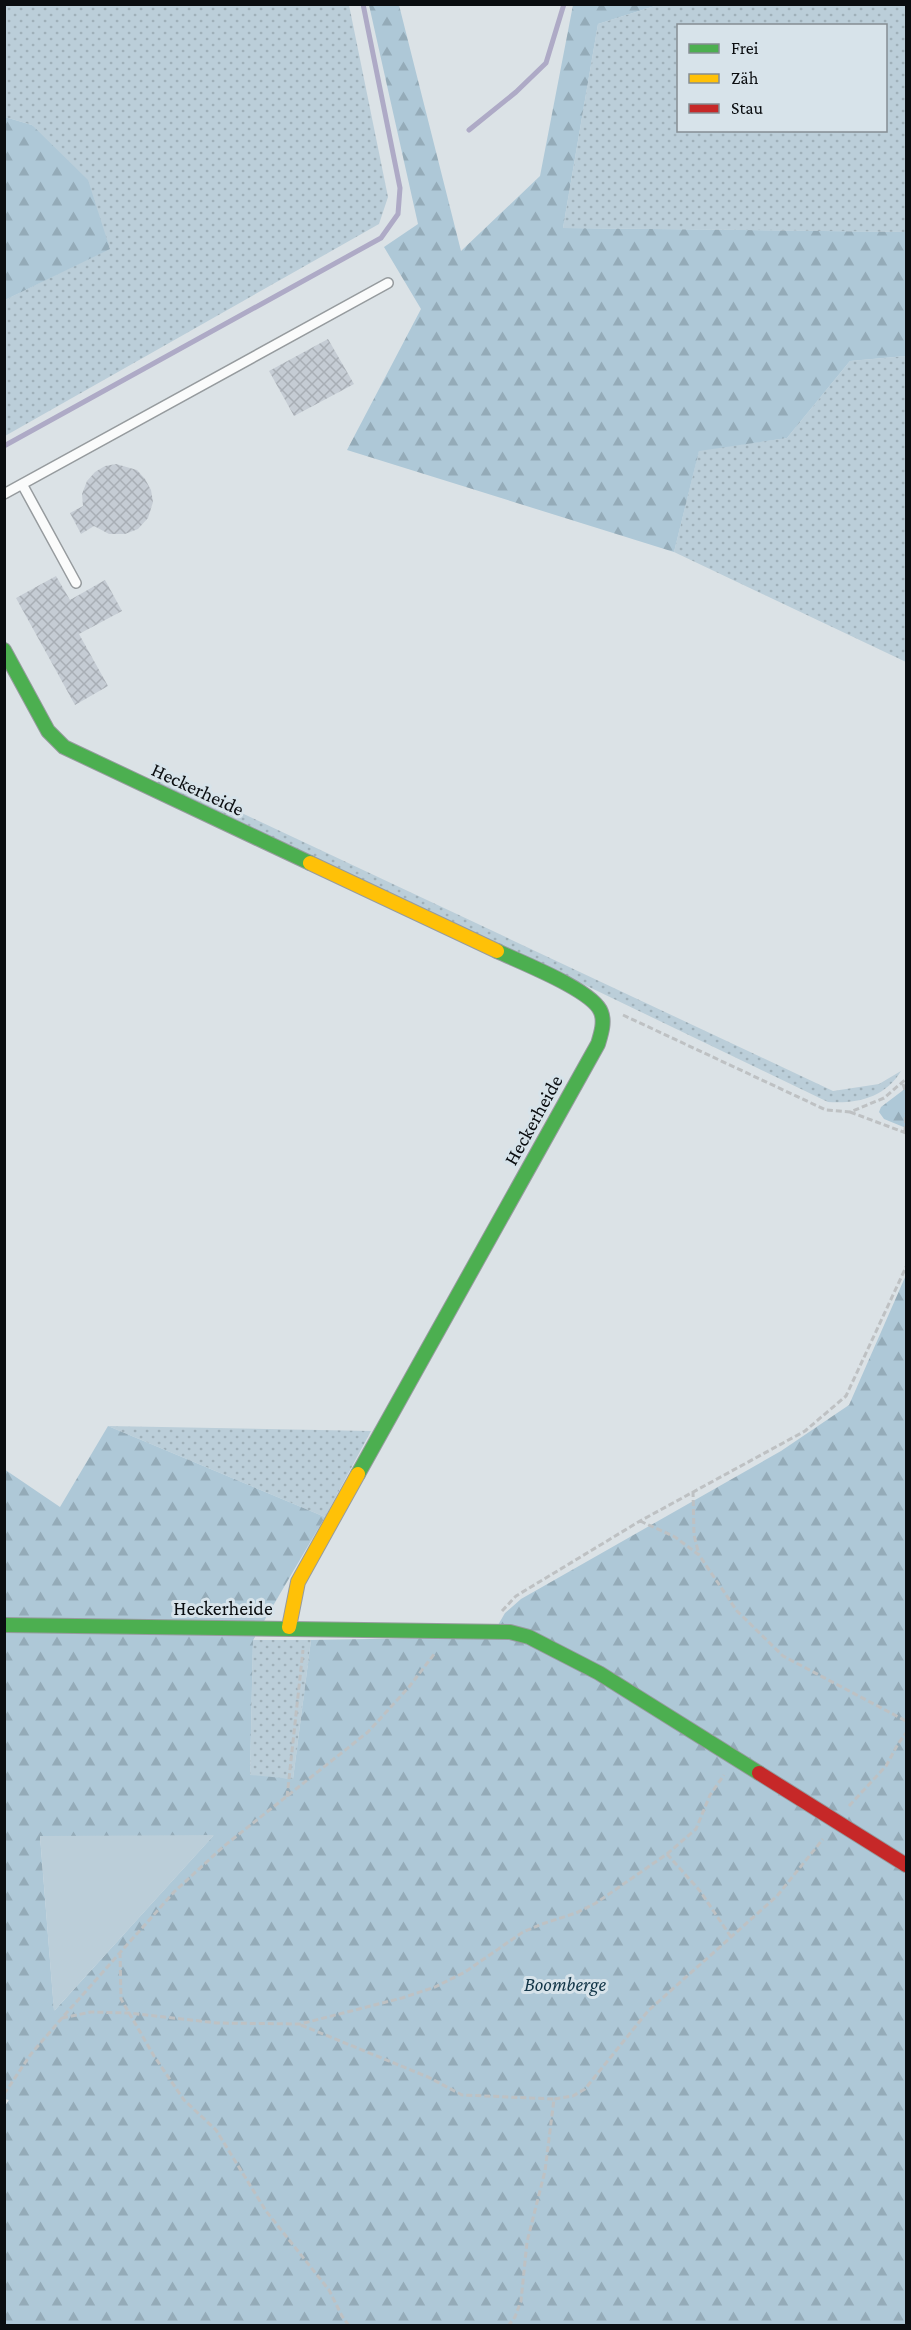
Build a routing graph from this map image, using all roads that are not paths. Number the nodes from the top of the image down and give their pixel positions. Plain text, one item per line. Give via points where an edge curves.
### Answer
1 (388, 283) dead end
2 (22, 484) junction
3 (4, 494) edge
4 (76, 583) dead end
5 (4, 650) edge
6 (4, 1625) edge
7 (289, 1628) junction
8 (906, 1865) edge

1 - 2 lane
2 - 3 lane
2 - 4 lane
5 - 7 street, Heckerheide via 48,730 64,747 571,986 592,999 603,1014 598,1044 298,1582
6 - 7 street, Heckerheide
7 - 8 street via 510,1632 528,1637 599,1673

